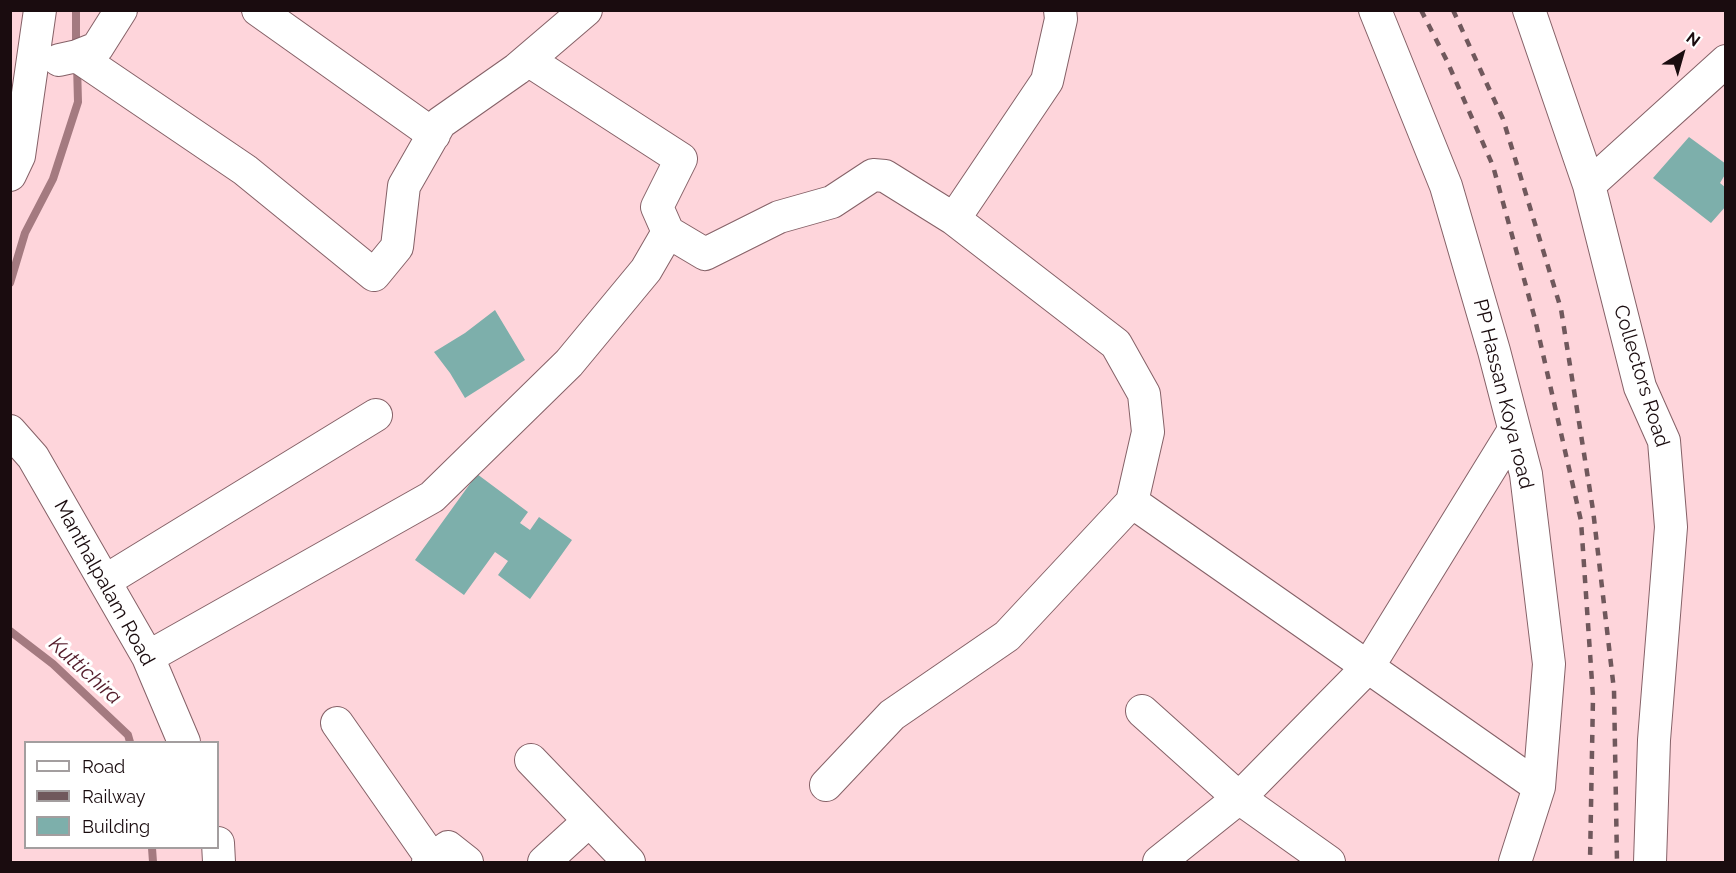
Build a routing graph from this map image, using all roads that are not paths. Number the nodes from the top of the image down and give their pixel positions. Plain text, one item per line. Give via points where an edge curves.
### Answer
1 (40, 10) edge
2 (121, 10) edge
3 (258, 10) edge
4 (586, 10) edge
5 (1060, 10) edge
6 (1376, 10) edge
7 (1529, 10) edge
8 (77, 56) junction
9 (528, 60) junction
10 (1725, 61) edge
11 (32, 66) junction
12 (434, 135) junction
13 (10, 175) edge
14 (1589, 184) junction
15 (954, 219) junction
16 (668, 232) junction
17 (376, 415) dead end
18 (1514, 430) junction
19 (10, 431) edge
20 (1132, 502) junction
21 (105, 581) junction
22 (148, 657) junction
23 (1368, 668) junction
24 (1143, 711) dead end
25 (337, 723) dead end
26 (184, 741) edge
27 (531, 760) dead end
28 (826, 785) dead end
29 (1539, 786) junction
30 (1239, 798) junction
31 (589, 821) junction
32 (430, 861) edge
33 (467, 862) edge
34 (544, 862) edge
35 (629, 862) edge
36 (1159, 862) edge
37 (1329, 862) edge
38 (1515, 862) edge
39 (1650, 862) edge

1 - 11 street
2 - 8 street via 97,48
3 - 12 street
4 - 9 street
5 - 15 street via 1047,81
6 - 18 street, PP Hassan Koya road via 1446,186
7 - 14 street, Collectors Road
8 - 11 street
8 - 12 street via 244,170 374,275 397,247 404,186
9 - 12 street via 440,123
9 - 16 street via 681,159 657,207
10 - 14 street
11 - 13 street via 19,156
14 - 39 street, Collectors Road via 1640,387 1664,441 1671,527 1654,740
15 - 16 street via 885,176 873,175 832,202 779,217 705,254
15 - 20 street via 1116,344 1144,394 1148,432
16 - 22 street via 646,270 569,363 432,497
17 - 21 street
18 - 23 street
18 - 29 street, PP Hassan Koya road via 1526,474 1549,664
19 - 21 street, Manthalpalam Road via 33,457
20 - 23 street
20 - 28 street via 1007,636 892,715
21 - 22 street, Manthalpalam Road
22 - 26 street, Manthalpalam Road
23 - 29 street
23 - 30 street
24 - 30 street
25 - 32 street
27 - 31 street
29 - 38 street, PP Hassan Koya road
30 - 36 street
30 - 37 street
31 - 34 street
31 - 35 street
32 - 33 street via 448,847

